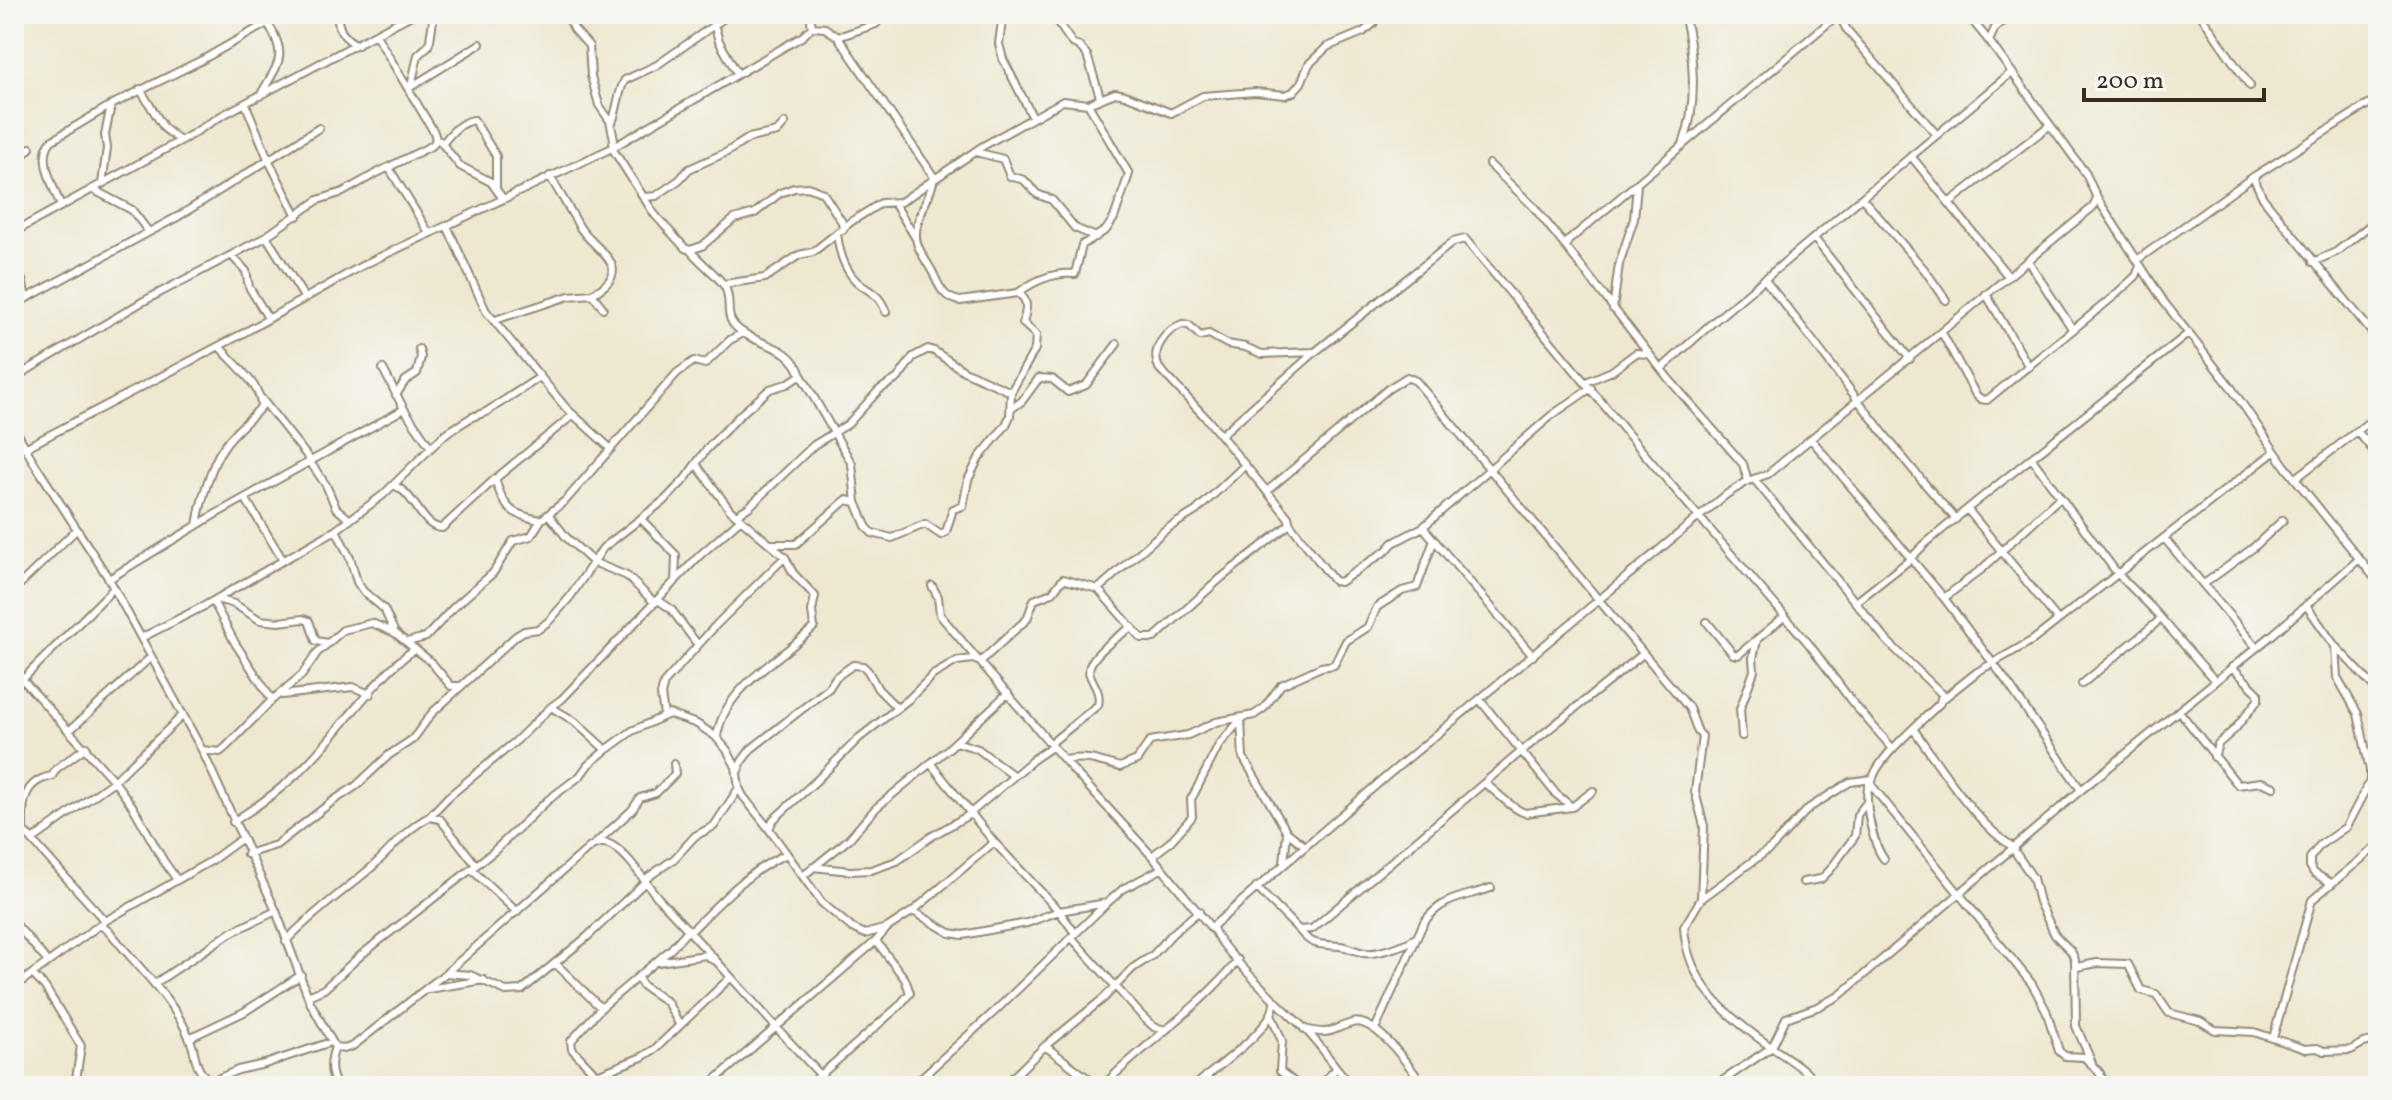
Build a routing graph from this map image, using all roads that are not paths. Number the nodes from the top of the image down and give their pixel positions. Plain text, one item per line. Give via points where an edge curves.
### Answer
1 (283, 14) edge
2 (338, 14) edge
3 (413, 14) edge
4 (434, 14) edge
5 (567, 14) edge
6 (730, 14) edge
7 (810, 14) edge
8 (883, 14) edge
9 (1003, 14) edge
10 (1052, 14) edge
11 (1378, 14) edge
12 (1684, 14) edge
13 (1840, 14) edge
14 (1967, 14) edge
15 (2013, 14) edge
16 (2200, 14) edge
17 (267, 22) junction
18 (714, 24) junction
19 (812, 27) junction
20 (376, 35) junction
21 (838, 37) junction
22 (1989, 41) junction
23 (480, 44) dead end
24 (358, 45) junction
25 (2012, 72) junction
26 (737, 73) junction
27 (2250, 86) dead end
28 (410, 87) junction
29 (140, 89) junction
30 (260, 96) junction
31 (1100, 97) junction
32 (2378, 98) edge
33 (1088, 104) junction
34 (111, 105) junction
35 (246, 105) junction
36 (1033, 118) junction
37 (785, 123) dead end
38 (611, 125) junction
39 (2050, 125) junction
40 (319, 128) dead end
41 (1937, 135) junction
42 (180, 141) junction
43 (439, 141) junction
44 (1681, 147) junction
45 (30, 148) dead end
46 (612, 148) junction
47 (976, 152) junction
48 (1911, 156) junction
49 (269, 161) junction
50 (14, 164) edge
51 (1489, 164) dead end
52 (389, 168) junction
53 (550, 176) junction
54 (934, 177) junction
55 (2253, 177) junction
56 (102, 184) junction
57 (1637, 184) junction
58 (496, 187) junction
59 (92, 189) junction
60 (645, 197) junction
61 (1862, 198) junction
62 (2097, 198) junction
63 (503, 199) junction
64 (1950, 202) junction
65 (894, 203) junction
66 (61, 206) junction
67 (297, 216) junction
68 (2378, 219) edge
69 (447, 226) junction
70 (148, 231) junction
71 (14, 232) edge
72 (840, 232) junction
73 (429, 233) junction
74 (266, 236) junction
75 (1097, 237) junction
76 (916, 238) junction
77 (1814, 238) junction
78 (1566, 247) junction
79 (690, 250) junction
80 (232, 256) junction
81 (2028, 261) junction
82 (2313, 262) junction
83 (2138, 263) junction
84 (14, 267) edge
85 (2008, 276) junction
86 (1764, 279) junction
87 (724, 284) junction
88 (1018, 293) junction
89 (592, 294) junction
90 (1986, 294) junction
91 (304, 297) junction
92 (26, 298) junction
93 (1946, 300) dead end
94 (14, 305) edge
95 (603, 308) dead end
96 (1613, 309) junction
97 (886, 312) dead end
98 (268, 318) junction
99 (495, 320) junction
100 (2073, 330) junction
101 (743, 333) junction
102 (1942, 333) junction
103 (2189, 333) junction
104 (2378, 340) edge
105 (1117, 344) dead end
106 (219, 346) junction
107 (419, 349) dead end
108 (1315, 352) junction
109 (1651, 355) junction
110 (1910, 359) junction
111 (2029, 367) junction
112 (383, 369) dead end
113 (1661, 369) junction
114 (801, 375) junction
115 (540, 377) junction
116 (14, 378) edge
117 (1589, 385) junction
118 (1011, 392) junction
119 (396, 395) junction
120 (261, 398) junction
121 (1858, 402) junction
122 (404, 409) junction
123 (1011, 409) junction
124 (573, 415) junction
125 (2378, 415) edge
126 (14, 427) edge
127 (2358, 432) junction
128 (834, 434) junction
129 (1221, 435) junction
130 (1811, 439) junction
131 (24, 446) junction
132 (431, 448) junction
133 (610, 448) junction
134 (14, 452) edge
135 (2274, 452) junction
136 (2378, 456) edge
137 (2032, 459) junction
138 (310, 462) junction
139 (696, 464) junction
140 (1245, 465) junction
141 (1490, 468) junction
142 (495, 479) junction
143 (2295, 479) junction
144 (1751, 480) junction
145 (393, 485) junction
146 (1267, 491) junction
147 (245, 498) junction
148 (2059, 498) junction
149 (856, 502) junction
150 (1968, 510) junction
151 (549, 515) junction
152 (1700, 516) junction
153 (738, 517) junction
154 (1956, 519) junction
155 (350, 520) junction
156 (541, 520) junction
157 (642, 520) junction
158 (2283, 520) dead end
159 (1290, 524) junction
160 (197, 525) junction
161 (1423, 527) junction
162 (77, 529) junction
163 (336, 530) junction
164 (2164, 538) junction
165 (1434, 540) junction
166 (771, 544) junction
167 (2001, 551) junction
168 (785, 557) junction
169 (1911, 558) junction
170 (283, 560) junction
171 (2358, 560) junction
172 (593, 562) junction
173 (2117, 573) junction
174 (109, 579) junction
175 (675, 582) junction
176 (2378, 582) edge
177 (2204, 584) junction
178 (932, 586) dead end
179 (114, 588) junction
180 (1098, 589) junction
181 (14, 590) edge
182 (1944, 598) junction
183 (215, 600) junction
184 (1598, 600) junction
185 (657, 602) junction
186 (1856, 602) junction
187 (2306, 605) junction
188 (1785, 616) junction
189 (2161, 619) junction
190 (2058, 620) junction
191 (1707, 622) dead end
192 (1130, 628) junction
193 (395, 633) junction
194 (141, 638) junction
195 (1757, 640) junction
196 (407, 642) junction
197 (328, 643) junction
198 (698, 645) junction
199 (2335, 646) junction
200 (2256, 647) junction
201 (415, 649) junction
202 (1643, 654) junction
203 (1533, 656) junction
204 (151, 657) junction
205 (979, 661) junction
206 (1991, 663) junction
207 (2232, 667) junction
208 (14, 670) edge
209 (22, 678) junction
210 (2215, 681) junction
211 (2082, 684) dead end
212 (460, 686) junction
213 (14, 688) edge
214 (2378, 691) edge
215 (1008, 693) junction
216 (370, 694) junction
217 (275, 698) junction
218 (1943, 699) junction
219 (1480, 700) junction
220 (551, 707) junction
221 (897, 708) junction
222 (2179, 711) junction
223 (183, 715) junction
224 (664, 715) junction
225 (1242, 719) junction
226 (70, 730) junction
227 (1914, 730) junction
228 (1742, 736) dead end
229 (717, 738) junction
230 (956, 742) junction
231 (1052, 744) junction
232 (86, 747) junction
233 (1893, 749) junction
234 (202, 750) junction
235 (606, 750) junction
236 (1523, 750) junction
237 (2214, 757) junction
238 (1065, 760) junction
239 (674, 764) dead end
240 (931, 764) junction
241 (738, 771) junction
242 (1014, 776) junction
243 (1872, 780) junction
244 (114, 781) junction
245 (1484, 783) junction
246 (2274, 787) dead end
247 (2366, 787) junction
248 (739, 788) junction
249 (2081, 790) junction
250 (1593, 791) dead end
251 (2378, 797) edge
252 (1867, 802) junction
253 (1572, 807) junction
254 (970, 813) junction
255 (14, 814) edge
256 (429, 817) junction
257 (233, 822) junction
258 (769, 829) junction
259 (23, 830) junction
260 (1287, 832) junction
261 (241, 839) junction
262 (32, 840) junction
263 (994, 842) junction
264 (596, 843) junction
265 (2378, 845) edge
266 (1305, 846) junction
267 (2014, 848) junction
268 (247, 854) junction
269 (787, 854) junction
270 (1152, 856) junction
271 (1884, 859) dead end
272 (1284, 863) junction
273 (474, 867) junction
274 (813, 867) junction
275 (1161, 869) junction
276 (803, 876) junction
277 (177, 880) junction
278 (645, 881) junction
279 (1803, 882) dead end
280 (2331, 883) junction
281 (1256, 887) junction
282 (1491, 888) dead end
283 (1957, 894) junction
284 (1701, 899) junction
285 (1107, 903) junction
286 (276, 911) junction
287 (913, 911) junction
288 (1059, 911) junction
289 (1199, 911) junction
290 (517, 912) junction
291 (14, 922) edge
292 (103, 923) junction
293 (887, 928) junction
294 (1212, 929) junction
295 (690, 930) junction
296 (1299, 930) junction
297 (1073, 935) junction
298 (1417, 936) junction
299 (286, 941) junction
300 (876, 941) junction
301 (1238, 960) junction
302 (48, 962) junction
303 (655, 962) junction
304 (555, 963) junction
305 (2077, 967) junction
306 (446, 973) junction
307 (32, 974) junction
308 (301, 975) junction
309 (638, 978) junction
310 (730, 978) junction
311 (485, 980) junction
312 (154, 984) junction
313 (1115, 985) junction
314 (14, 987) edge
315 (424, 990) junction
316 (308, 996) junction
317 (1272, 999) junction
318 (601, 1008) junction
319 (1271, 1014) junction
320 (679, 1024) junction
321 (775, 1026) junction
322 (1304, 1029) junction
323 (1375, 1029) junction
324 (1166, 1030) junction
325 (189, 1038) junction
326 (2273, 1038) junction
327 (2378, 1040) edge
328 (333, 1044) junction
329 (1045, 1046) junction
330 (1772, 1047) junction
331 (2093, 1065) junction
332 (1336, 1069) junction
333 (597, 1075) junction
334 (821, 1075) junction
335 (1206, 1076) junction
336 (209, 1081) junction
337 (75, 1086) edge
338 (201, 1086) edge
339 (222, 1086) edge
340 (337, 1086) edge
341 (607, 1086) edge
342 (708, 1086) edge
343 (808, 1086) edge
344 (831, 1086) edge
345 (912, 1086) edge
346 (1004, 1086) edge
347 (1098, 1086) edge
348 (1195, 1086) edge
349 (1213, 1086) edge
350 (1299, 1086) edge
351 (1319, 1086) edge
352 (1352, 1086) edge
353 (1424, 1086) edge
354 (1715, 1086) edge
355 (1818, 1086) edge
356 (2105, 1086) edge

1 - 17 street
2 - 24 street via 338,26
3 - 20 street
4 - 28 street via 430,40 418,55
5 - 38 street via 589,46 598,101
6 - 18 street
7 - 19 street
8 - 21 street via 876,24
9 - 36 street via 1003,59
10 - 31 street via 1087,55
11 - 31 street via 1363,32 1327,47 1309,64 1301,83 1285,95 1203,96 1171,113 1125,95
12 - 44 street via 1693,77
13 - 41 street via 1847,30
13 - 44 street
14 - 22 street
15 - 22 street via 1995,28
16 - 27 street
17 - 29 street
17 - 30 street via 279,40 280,58
18 - 26 street
18 - 38 street via 657,65 625,80
19 - 21 street
19 - 26 street
20 - 24 street
20 - 28 street
21 - 54 street
22 - 25 street
23 - 28 street
24 - 30 street
25 - 39 street
25 - 41 street
26 - 46 street
28 - 43 street
29 - 34 street
29 - 42 street via 164,128
30 - 35 street
31 - 33 street
32 - 55 street
33 - 36 street via 1063,101
33 - 75 street via 1129,174 1114,218
34 - 56 street
34 - 66 street via 47,146 48,172
35 - 42 street
35 - 49 street
36 - 47 street
37 - 60 street via 777,132 749,138 689,169 656,196
38 - 46 street
39 - 62 street
39 - 64 street
40 - 49 street
41 - 48 street
42 - 56 street
43 - 52 street
43 - 58 street via 460,166
43 - 58 street via 474,120 496,156
44 - 57 street
45 - 50 street
46 - 53 street
46 - 60 street
47 - 54 street
47 - 75 street via 1003,159 1010,176 1052,200 1077,230
48 - 61 street
48 - 64 street
49 - 67 street
49 - 70 street
51 - 78 street
52 - 67 street via 318,200
52 - 73 street
53 - 63 street
53 - 89 street via 579,226 610,261 607,284
54 - 65 street
54 - 76 street
55 - 82 street
55 - 83 street
56 - 59 street
57 - 78 street
57 - 96 street
58 - 63 street
59 - 66 street
59 - 70 street via 132,210
60 - 79 street via 655,215
61 - 77 street
61 - 93 street
62 - 81 street
62 - 83 street
63 - 69 street
64 - 85 street
65 - 72 street via 881,203
65 - 76 street
66 - 71 street
67 - 74 street
68 - 82 street via 2336,252
69 - 73 street
69 - 99 street
70 - 92 street
72 - 79 street via 842,222 823,193 794,188 755,213 734,219
72 - 87 street via 765,278
72 - 97 street via 840,251 850,274 877,294
73 - 91 street
74 - 80 street
74 - 91 street
75 - 88 street via 1082,245 1075,274 1043,278
76 - 88 street via 936,282 953,300
77 - 86 street
77 - 110 street
78 - 96 street
79 - 87 street
80 - 98 street via 246,271 249,287
80 - 116 street
81 - 85 street
81 - 100 street
82 - 104 street
83 - 100 street via 2136,276
83 - 103 street
84 - 92 street
85 - 90 street
86 - 113 street
86 - 121 street
87 - 101 street via 727,314
88 - 118 street via 1027,306 1023,323 1037,338
89 - 95 street
89 - 99 street via 569,296
90 - 102 street
90 - 111 street
91 - 98 street
92 - 94 street
96 - 109 street
98 - 106 street
99 - 115 street
100 - 111 street
101 - 114 street via 789,354
101 - 133 street via 709,361 694,361 677,373
102 - 110 street
102 - 111 street via 1981,399 1992,397
103 - 135 street
103 - 137 street
105 - 123 street via 1080,389 1068,392 1052,379 1039,378
106 - 120 street
106 - 131 street
107 - 119 street via 417,373
108 - 117 street via 1453,242 1465,239
108 - 129 street
108 - 129 street via 1262,354 1209,334 1200,336 1189,325 1174,327 1155,360
109 - 113 street
109 - 117 street via 1636,353
110 - 121 street
112 - 119 street
113 - 144 street
114 - 128 street
114 - 139 street via 770,389
115 - 124 street
115 - 132 street via 445,434
117 - 141 street
117 - 152 street
118 - 123 street
118 - 128 street via 928,349 913,357 898,378
119 - 122 street
120 - 138 street
120 - 160 street via 261,407 218,455
121 - 130 street
121 - 154 street
122 - 132 street
122 - 138 street
123 - 149 street via 1006,425 968,480 963,506 953,509 941,535 925,524 892,538 872,533
124 - 133 street
124 - 142 street
125 - 127 street
126 - 131 street
127 - 136 street
127 - 143 street
128 - 149 street via 852,464
128 - 153 street via 807,451
129 - 140 street
130 - 144 street via 1768,474
130 - 169 street
131 - 134 street
131 - 162 street
132 - 145 street
133 - 151 street
135 - 143 street
135 - 164 street
137 - 148 street
137 - 150 street
138 - 147 street
138 - 155 street via 336,508
139 - 153 street
139 - 157 street
140 - 146 street
140 - 180 street
141 - 146 street via 1407,377
141 - 161 street
141 - 184 street
142 - 145 street via 442,528 430,524 405,491
142 - 156 street via 506,507
143 - 171 street
144 - 152 street
144 - 186 street
145 - 155 street
146 - 159 street
147 - 160 street
147 - 170 street
148 - 167 street
148 - 173 street
149 - 166 street via 846,500 796,544
150 - 154 street
150 - 167 street
151 - 156 street
151 - 172 street
152 - 184 street
152 - 188 street
153 - 166 street
153 - 175 street
154 - 169 street
155 - 163 street
156 - 196 street via 526,540 513,541 493,573 426,637
157 - 172 street via 618,534
157 - 175 street via 676,555
158 - 177 street
159 - 161 street via 1340,582
159 - 192 street via 1154,638 1141,638
160 - 174 street
161 - 165 street
162 - 174 street
162 - 181 street
163 - 170 street
163 - 193 street via 357,582 384,609
164 - 173 street
164 - 177 street
165 - 203 street
165 - 225 street via 1420,583 1377,607 1368,627 1346,641 1334,665 1281,685 1264,708
166 - 168 street
167 - 182 street
167 - 190 street
168 - 198 street
168 - 229 street via 815,596 814,627 723,712
169 - 182 street
169 - 186 street
170 - 183 street
171 - 176 street
171 - 187 street
172 - 185 street via 627,576
172 - 212 street via 550,620 516,636
173 - 189 street
173 - 190 street
174 - 179 street
175 - 185 street
177 - 200 street
178 - 205 street via 940,615
179 - 194 street
179 - 209 street
180 - 192 street
180 - 205 street via 1063,579 1052,593 1034,600 1027,619
182 - 206 street
183 - 194 street
183 - 197 street via 234,604 260,620 309,621 316,641
183 - 217 street via 235,643
184 - 202 street
184 - 203 street
185 - 198 street via 671,609
185 - 220 street
186 - 218 street via 1902,657 1940,689
187 - 199 street
187 - 200 street
188 - 195 street
188 - 233 street
189 - 210 street
189 - 211 street
190 - 206 street
191 - 195 street via 1733,654
192 - 231 street via 1089,666 1098,705
193 - 196 street
193 - 197 street via 367,624 347,627
194 - 204 street
195 - 228 street via 1754,671 1740,709
196 - 201 street
197 - 217 street
198 - 224 street via 664,683
199 - 214 street
199 - 247 street via 2337,677 2358,714 2366,745
200 - 207 street
201 - 212 street via 451,686
201 - 216 street
202 - 236 street
202 - 284 street via 1689,708 1702,736 1695,792 1704,826
203 - 219 street
204 - 223 street
204 - 226 street
205 - 215 street
205 - 221 street via 947,666
206 - 218 street
206 - 249 street
207 - 210 street
207 - 237 street via 2258,693 2258,700 2218,744
208 - 209 street
209 - 213 street
209 - 226 street
210 - 222 street
212 - 268 street via 413,739 356,786 276,845
215 - 230 street
215 - 231 street
216 - 217 street via 353,687
216 - 257 street via 308,764
217 - 234 street via 220,752
218 - 227 street
219 - 236 street
219 - 266 street
220 - 235 street
220 - 256 street
221 - 241 street via 863,666 853,665 751,749
221 - 258 street via 859,738
222 - 237 street
222 - 249 street
223 - 234 street
223 - 244 street
224 - 229 street via 682,717
224 - 235 street
225 - 238 street via 1150,741 1137,760 1120,767 1098,758
225 - 260 street via 1243,757
225 - 270 street via 1219,745 1191,799 1192,817
226 - 232 street
227 - 233 street
227 - 267 street via 1963,798
229 - 241 street
230 - 240 street
230 - 242 street via 978,749
231 - 238 street
231 - 242 street
232 - 244 street
232 - 259 street via 28,789
233 - 243 street
234 - 257 street
235 - 273 street
236 - 245 street
236 - 253 street
237 - 246 street via 2240,787 2261,782
238 - 270 street
239 - 264 street via 675,774 667,784 640,798
240 - 254 street
240 - 274 street
241 - 248 street
242 - 254 street
243 - 252 street
243 - 283 street via 1874,790
243 - 284 street via 1850,782 1809,808 1772,847
244 - 262 street
244 - 277 street
245 - 253 street via 1520,812
245 - 296 street via 1312,929
247 - 251 street
247 - 280 street via 2346,827 2310,858 2314,873
248 - 258 street
248 - 278 street via 714,826 695,836
249 - 267 street
250 - 253 street
252 - 271 street
252 - 279 street via 1857,815 1855,836 1830,870 1821,879
254 - 263 street
254 - 274 street via 906,856 871,870
255 - 259 street
256 - 273 street via 440,819
256 - 299 street
257 - 261 street
258 - 269 street
259 - 262 street
260 - 266 street
260 - 272 street
261 - 268 street
261 - 277 street
262 - 292 street
263 - 287 street
263 - 288 street
264 - 278 street via 610,844
264 - 290 street
265 - 280 street
266 - 272 street
267 - 283 street
267 - 305 street via 2033,878 2055,935 2071,951
268 - 286 street
269 - 276 street
269 - 295 street via 745,881
270 - 275 street
272 - 281 street
273 - 290 street
273 - 316 street via 324,989
274 - 276 street
275 - 285 street
275 - 289 street
276 - 293 street via 822,903 852,928 865,934
277 - 292 street
278 - 295 street
278 - 304 street
280 - 326 street via 2312,900
281 - 294 street
281 - 296 street
282 - 298 street via 1440,905
283 - 330 street via 1839,996 1786,1018
283 - 331 street via 2032,984 2059,1051
284 - 330 street via 1684,927 1699,982 1723,1010
285 - 288 street
285 - 297 street
286 - 299 street
286 - 312 street via 230,933
287 - 288 street via 963,935
287 - 293 street
288 - 297 street
289 - 294 street
289 - 313 street
290 - 306 street
291 - 302 street
292 - 302 street
292 - 312 street
293 - 300 street
294 - 301 street
295 - 303 street
295 - 310 street
296 - 298 street via 1314,944 1368,954 1399,947
297 - 313 street
297 - 345 street
298 - 323 street
299 - 308 street
300 - 321 street
300 - 334 street via 910,993
301 - 317 street
301 - 324 street
302 - 307 street
303 - 309 street
303 - 310 street via 706,955
304 - 311 street via 522,990 513,992
304 - 318 street
305 - 326 street via 2128,964 2141,990 2156,994 2169,1013 2215,1030
305 - 331 street via 2076,1026
306 - 311 street
306 - 315 street
307 - 314 street
307 - 337 street via 81,1046
308 - 316 street
308 - 325 street via 244,1012
309 - 318 street
309 - 320 street via 667,1002
310 - 320 street
310 - 321 street
311 - 315 street
312 - 325 street
313 - 324 street via 1154,1027
313 - 329 street
315 - 328 street via 353,1046
316 - 328 street
317 - 319 street
317 - 322 street
318 - 333 street via 570,1045
319 - 335 street
319 - 350 street via 1282,1041 1280,1071
320 - 333 street via 655,1049
321 - 334 street
321 - 342 street
322 - 323 street via 1334,1032 1356,1022
322 - 332 street
323 - 353 street
324 - 347 street
325 - 336 street via 193,1059
326 - 327 street via 2305,1049 2342,1052
328 - 336 street
328 - 340 street via 330,1060
329 - 346 street
329 - 347 street
330 - 354 street
330 - 355 street
331 - 356 street
332 - 351 street
332 - 352 street
333 - 341 street
334 - 343 street
334 - 344 street
335 - 348 street
335 - 349 street
336 - 338 street
336 - 339 street

